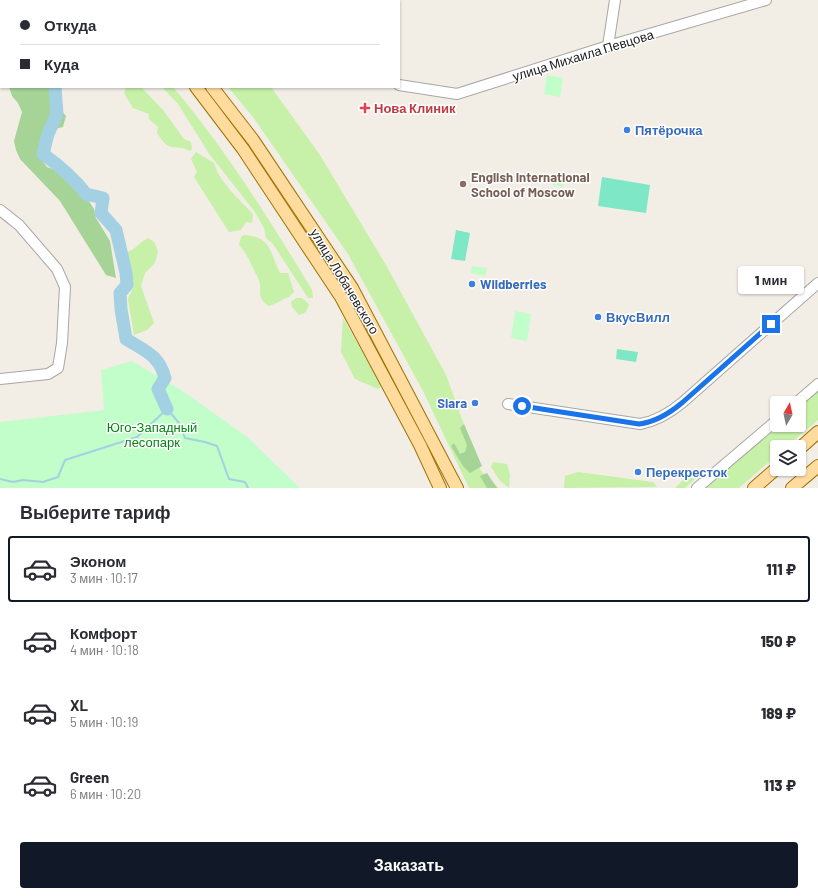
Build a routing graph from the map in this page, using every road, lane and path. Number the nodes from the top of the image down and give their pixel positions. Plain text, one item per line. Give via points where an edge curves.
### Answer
1 (615, 0) edge
2 (766, 0) edge
3 (608, 46) junction
4 (400, 86) edge
5 (197, 88) edge
6 (213, 88) edge
7 (0, 210) edge
8 (818, 283) edge
9 (0, 378) edge
10 (818, 384) edge
11 (804, 396) edge
12 (508, 404) dead end
13 (770, 426) edge
14 (818, 432) edge
15 (806, 443) edge
16 (818, 466) edge
17 (770, 474) edge
18 (440, 488) edge
19 (457, 488) edge
20 (700, 488) edge
21 (754, 488) edge
22 (792, 488) edge

1 - 3 street
2 - 3 street, улица Михаила Певцова
3 - 4 street, улица Михаила Певцова via 458,94
5 - 18 main road, улица Лобачевского via 242,149 341,297 420,445
6 - 19 main road, улица Лобачевского via 253,140 352,288
7 - 9 street via 27,234 57,269 65,287 58,368 48,374
8 - 12 street via 683,402 653,422 639,424
10 - 11 street
13 - 20 street
14 - 15 main road
16 - 22 main road
17 - 21 main road

